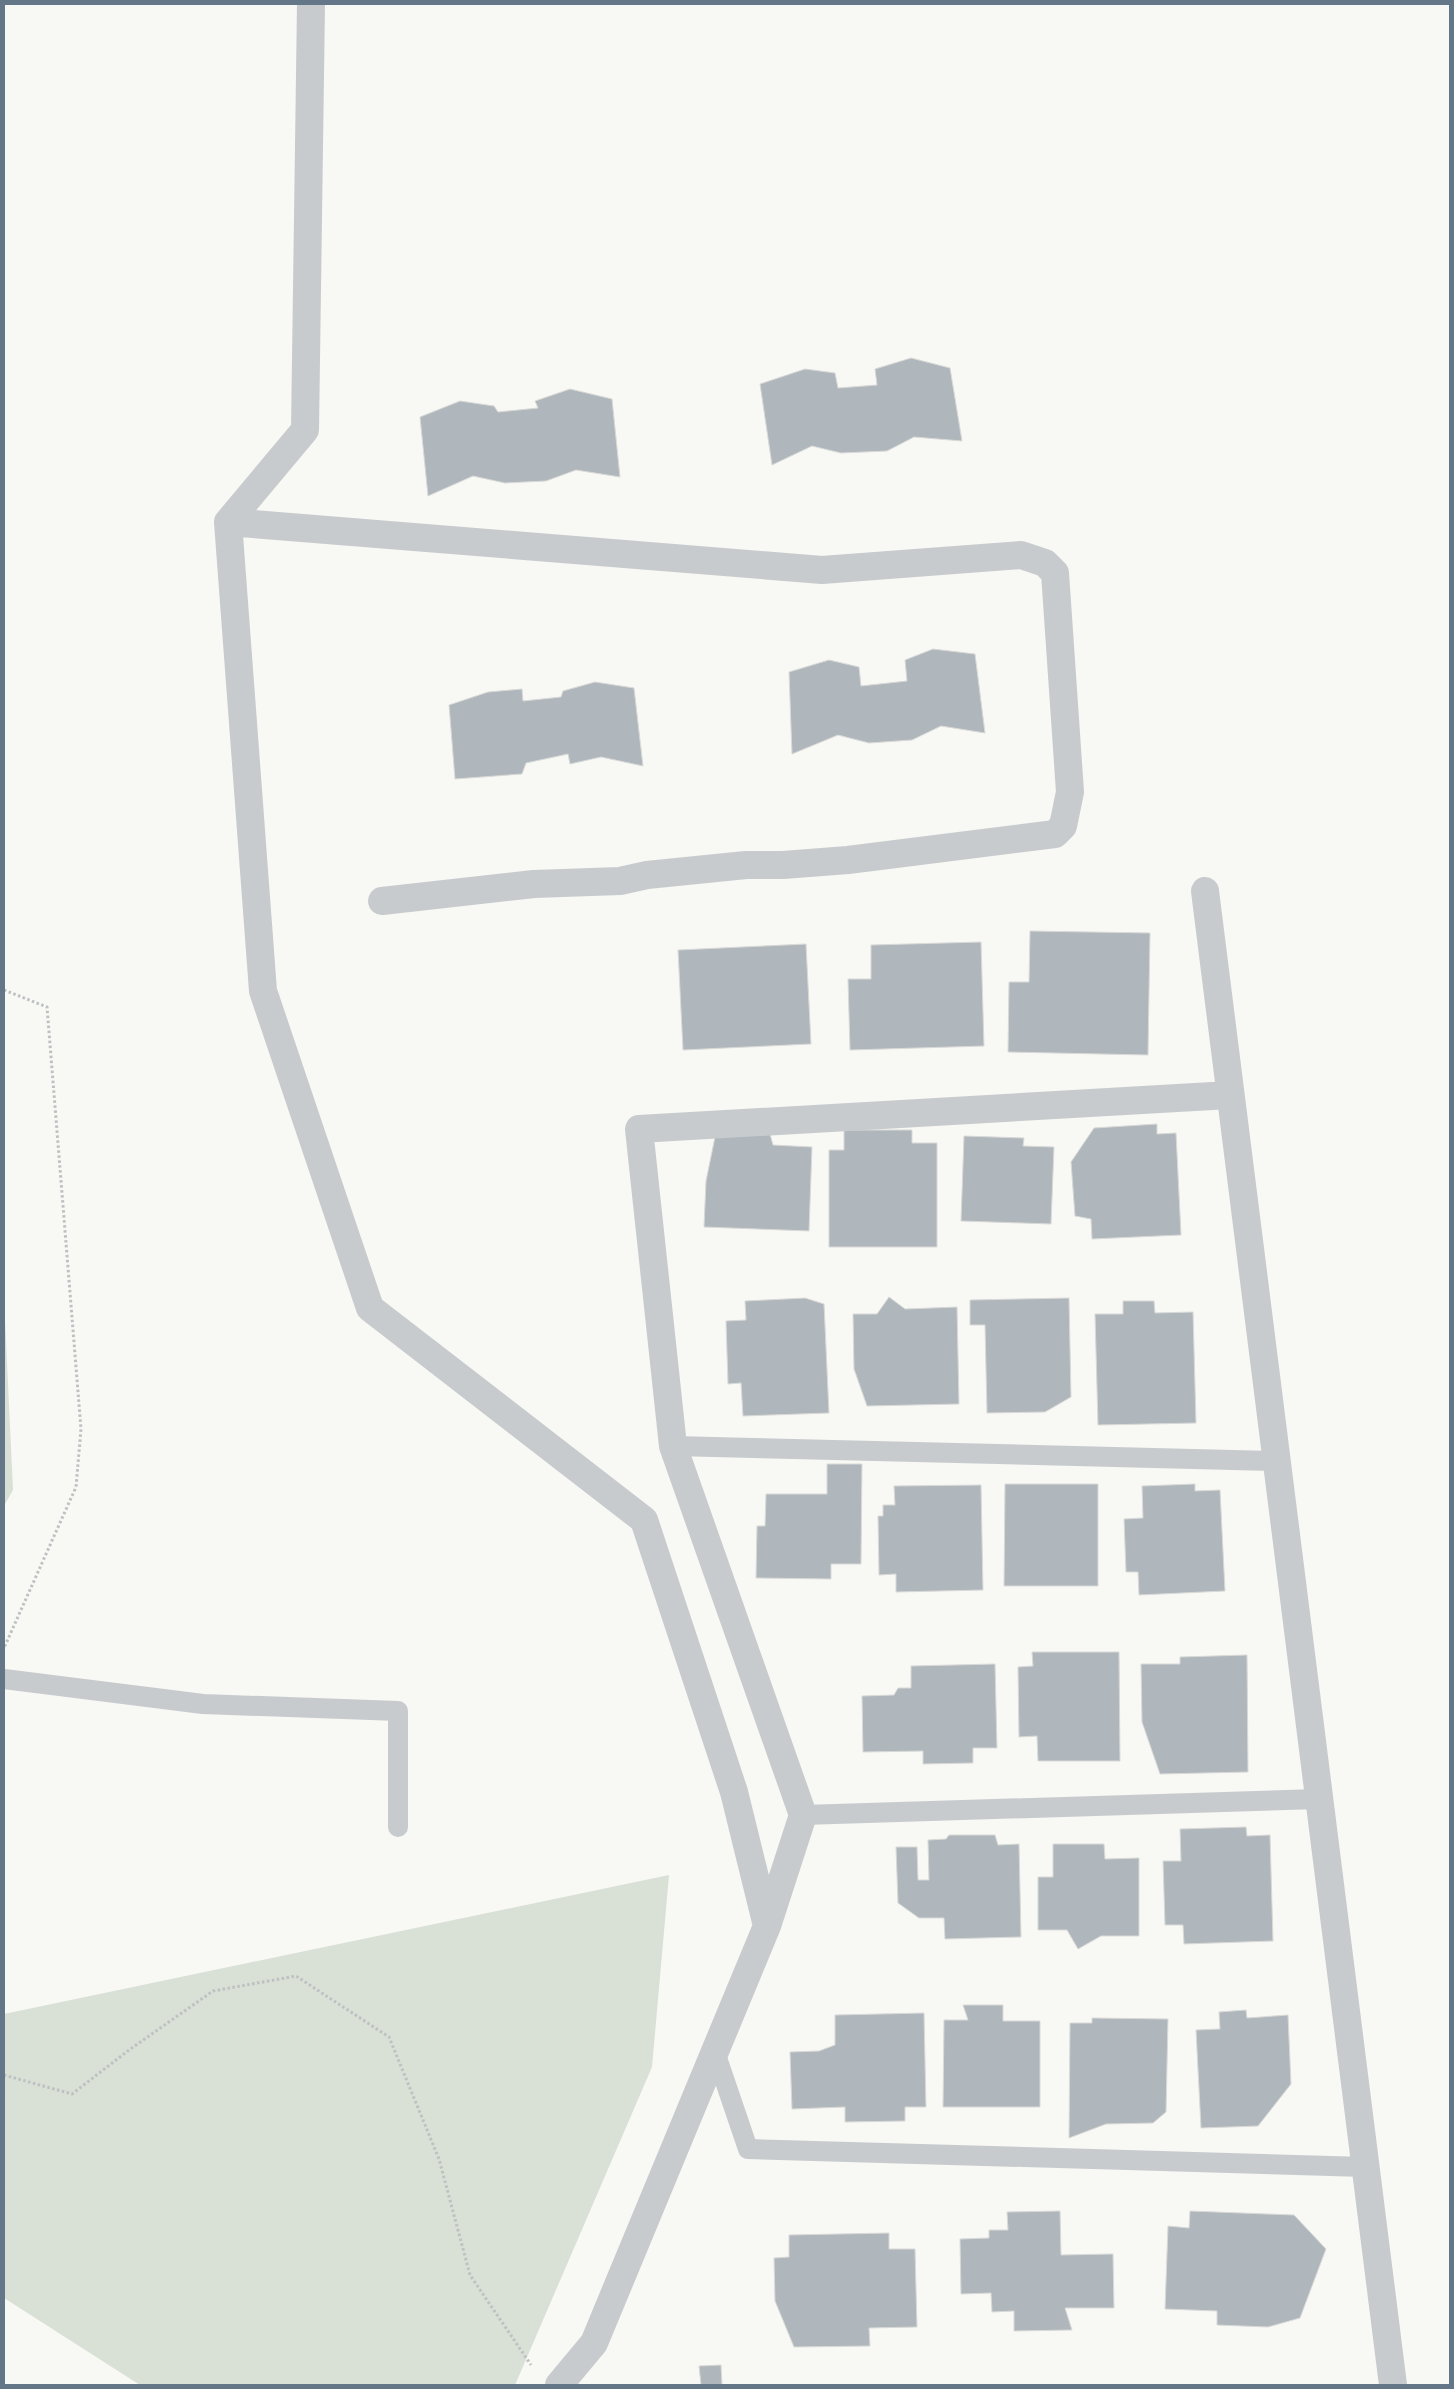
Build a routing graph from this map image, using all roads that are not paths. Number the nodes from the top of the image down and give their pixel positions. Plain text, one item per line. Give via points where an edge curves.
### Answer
1 (312, 4) edge
2 (228, 522) junction
3 (1205, 891) dead end
4 (382, 901) dead end
5 (1230, 1095) junction
6 (674, 1446) junction
7 (1276, 1461) junction
8 (4, 1679) edge
9 (1319, 1799) junction
10 (803, 1815) junction
11 (398, 1827) dead end
12 (767, 1926) junction
13 (715, 2052) junction
14 (1365, 2168) junction
15 (559, 2385) edge
16 (1392, 2385) edge

1 - 2 street via 305,430
2 - 4 street via 822,570 1021,555 1045,563 1055,573 1070,792 1063,826 1055,834 848,860 746,865 647,875 620,881 534,884
2 - 12 street via 263,991 370,1308 644,1520 734,1792
3 - 5 street
5 - 6 street via 639,1129
5 - 7 street
6 - 7 lane
6 - 10 street
7 - 9 street
8 - 11 lane via 203,1704 398,1711
9 - 10 lane
9 - 14 street
10 - 12 street
12 - 13 street
13 - 14 lane via 748,2149
13 - 15 street via 594,2343
14 - 16 street

